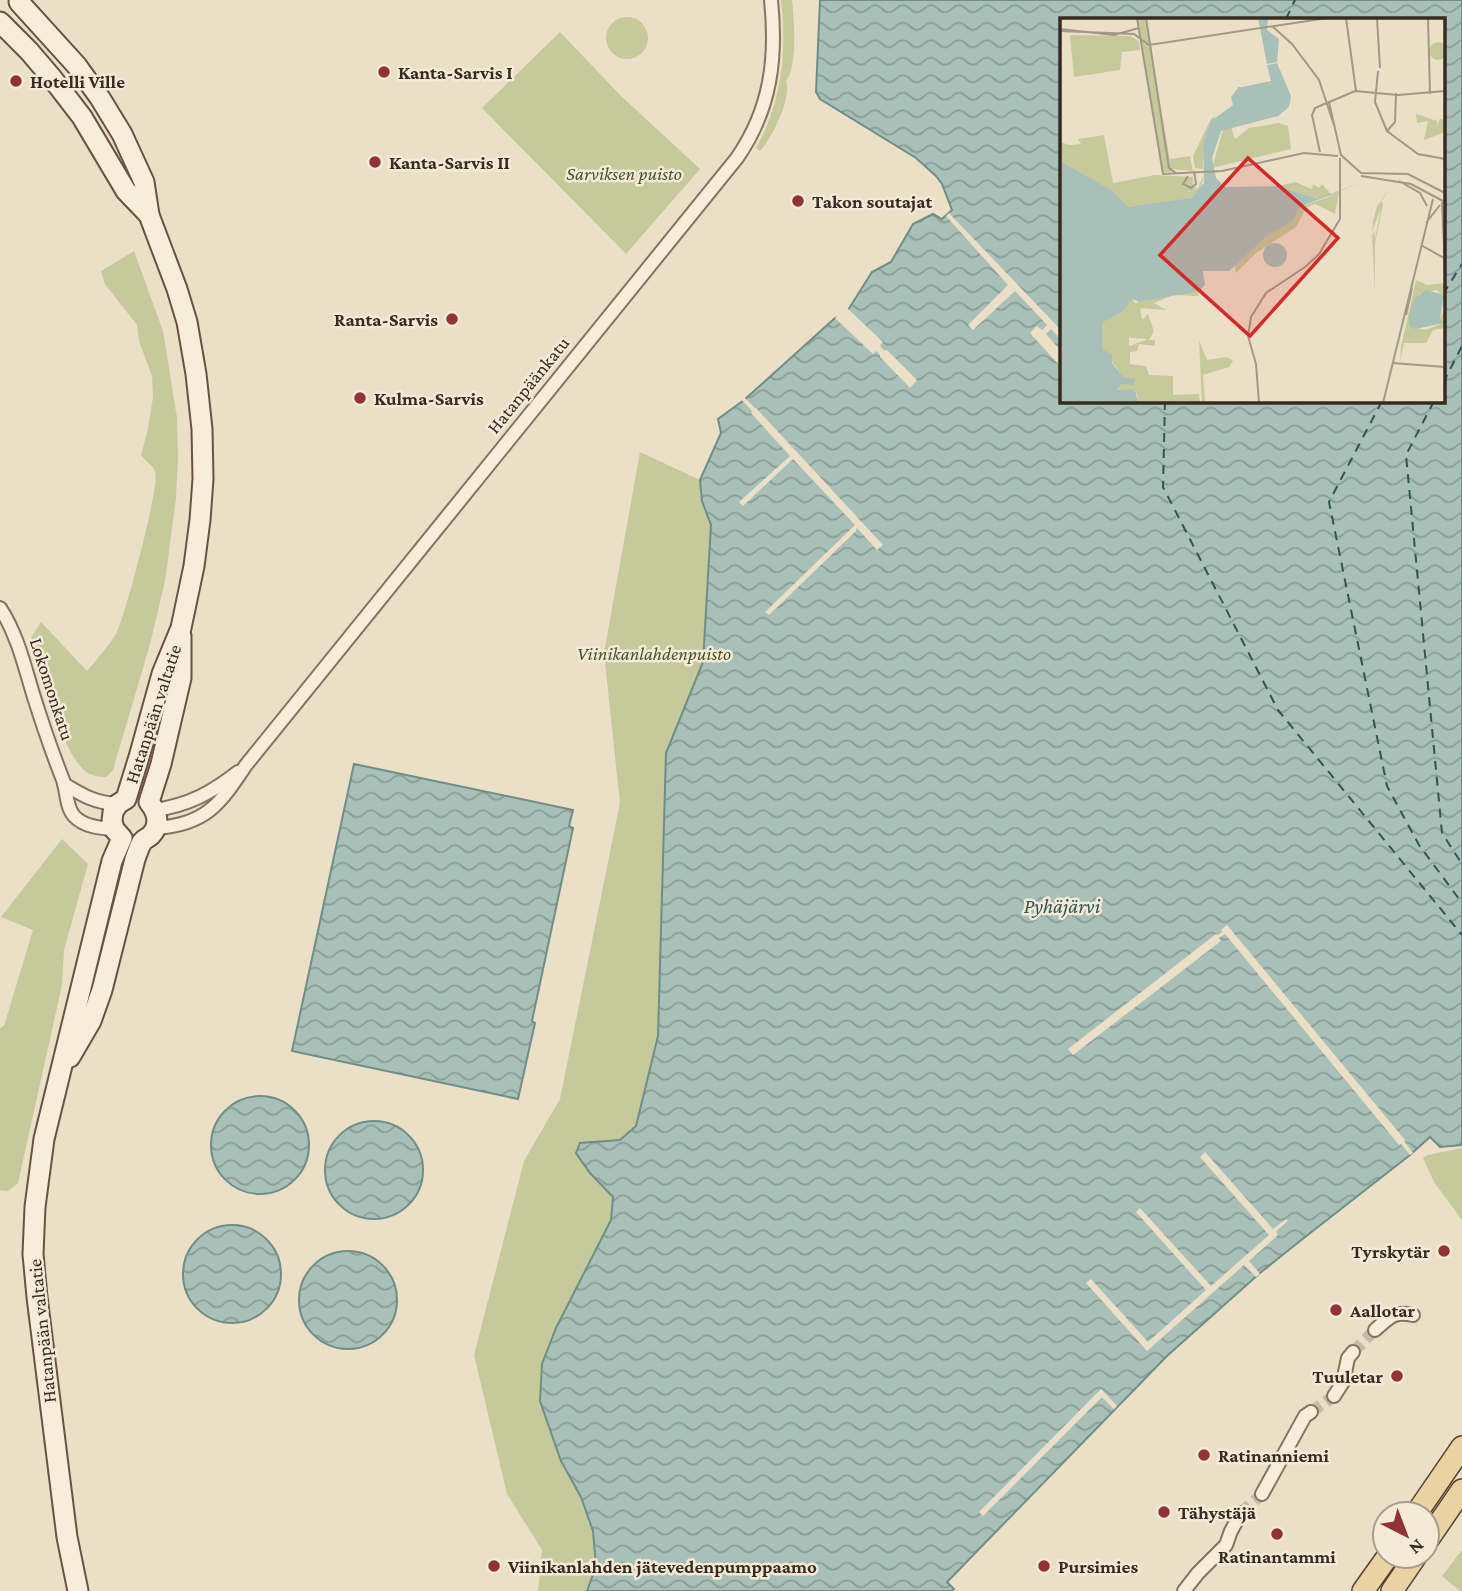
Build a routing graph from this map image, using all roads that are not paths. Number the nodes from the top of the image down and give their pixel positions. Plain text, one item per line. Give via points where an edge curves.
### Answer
1 (771, 0) edge
2 (19, 1) edge
3 (0, 20) edge
4 (149, 215) junction
5 (0, 608) edge
6 (181, 628) junction
7 (246, 765) junction
8 (64, 784) junction
9 (122, 802) junction
10 (151, 820) junction
11 (118, 834) junction
12 (60, 1072) junction
13 (1413, 1315) dead end
14 (1375, 1330) tunnel mouth
15 (1353, 1352) tunnel mouth
16 (1334, 1396) tunnel mouth
17 (1311, 1412) tunnel mouth
18 (1462, 1447) edge
19 (1462, 1490) edge
20 (1262, 1494) tunnel mouth
21 (1426, 1500) edge
22 (1241, 1513) tunnel mouth
23 (1441, 1521) edge
24 (1378, 1570) edge
25 (1406, 1570) edge
26 (78, 1591) edge
27 (1184, 1591) edge
28 (1363, 1591) edge
29 (1392, 1591) edge

1 - 7 street, Hatanpäänkatu via 771,76 763,109 744,147
2 - 3 main road via 11,14
2 - 4 main road, Hatanpään valtatie via 77,66 117,125 144,182
3 - 4 main road, Hatanpään valtatie via 82,117 126,191
4 - 6 main road, Hatanpään valtatie via 187,322 202,429 200,520
5 - 8 street, Lokomonkatu via 19,649
6 - 9 main road, Hatanpään valtatie
6 - 10 main road, Hatanpään valtatie via 181,678
7 - 10 street, Hatanpäänkatu via 193,801
7 - 10 street, Hatanpäänkatu via 220,803 203,815 180,825
8 - 9 street via 98,802
8 - 11 street, Lokomonkatu via 74,816
9 - 10 street, Hatanpään valtatie via 142,798
9 - 11 main road, Hatanpään valtatie via 113,812
10 - 11 street via 135,842
10 - 12 main road, Hatanpään valtatie via 135,859 91,1021
11 - 12 main road, Hatanpään valtatie
12 - 26 main road, Hatanpään valtatie via 36,1190 33,1254 54,1446
13 - 14 street via 1392,1315
15 - 16 street
17 - 20 street
18 - 21 main road
19 - 23 main road
22 - 27 street via 1226,1545
24 - 28 main road
25 - 29 main road

